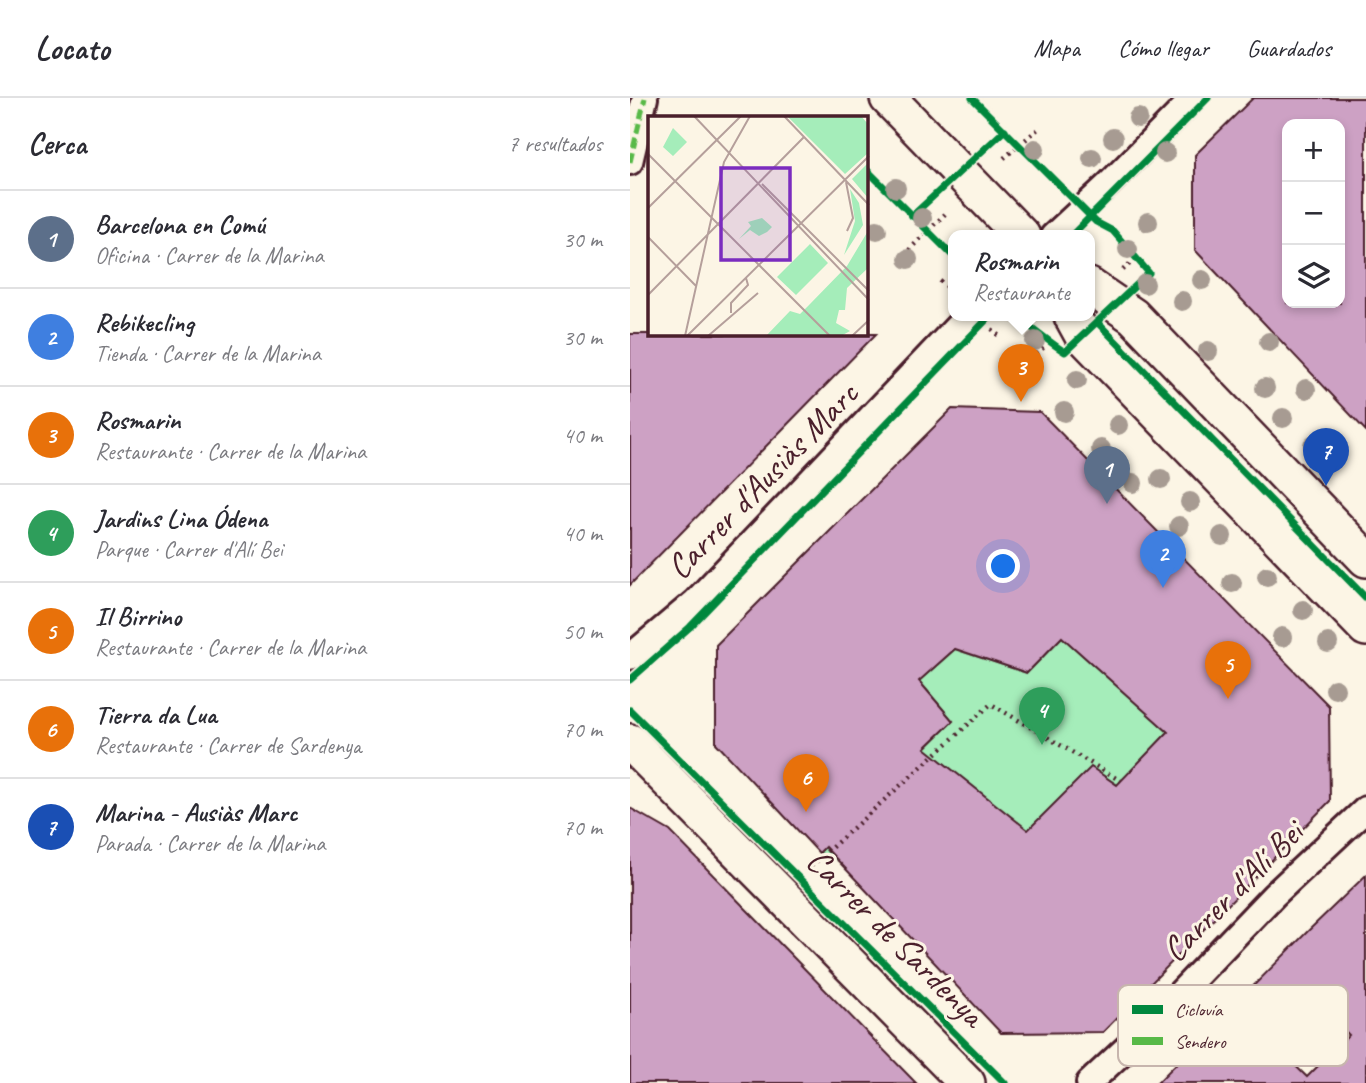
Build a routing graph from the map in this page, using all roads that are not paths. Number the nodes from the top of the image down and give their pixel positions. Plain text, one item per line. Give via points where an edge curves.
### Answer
1 (645, 98) edge
2 (888, 98) edge
3 (1194, 98) edge
4 (630, 162) edge
5 (1015, 230) edge
6 (1059, 230) edge
7 (1095, 290) edge
8 (978, 321) edge
9 (1064, 333) edge
10 (1366, 559) edge
11 (1366, 628) edge
12 (630, 657) edge
13 (630, 742) edge
14 (1366, 809) edge
15 (1188, 985) edge
16 (1118, 1056) edge
17 (967, 1083) edge
18 (1089, 1083) edge

1 - 4 street
2 - 5 street
3 - 6 street
7 - 10 street via 1133,316
8 - 12 street, Carrer d'Ausiàs Marc via 695,602
9 - 11 street
13 - 17 street, Carrer de Sardenya
14 - 15 street, Carrer d'Alí Bei
16 - 18 street, Carrer d'Alí Bei

